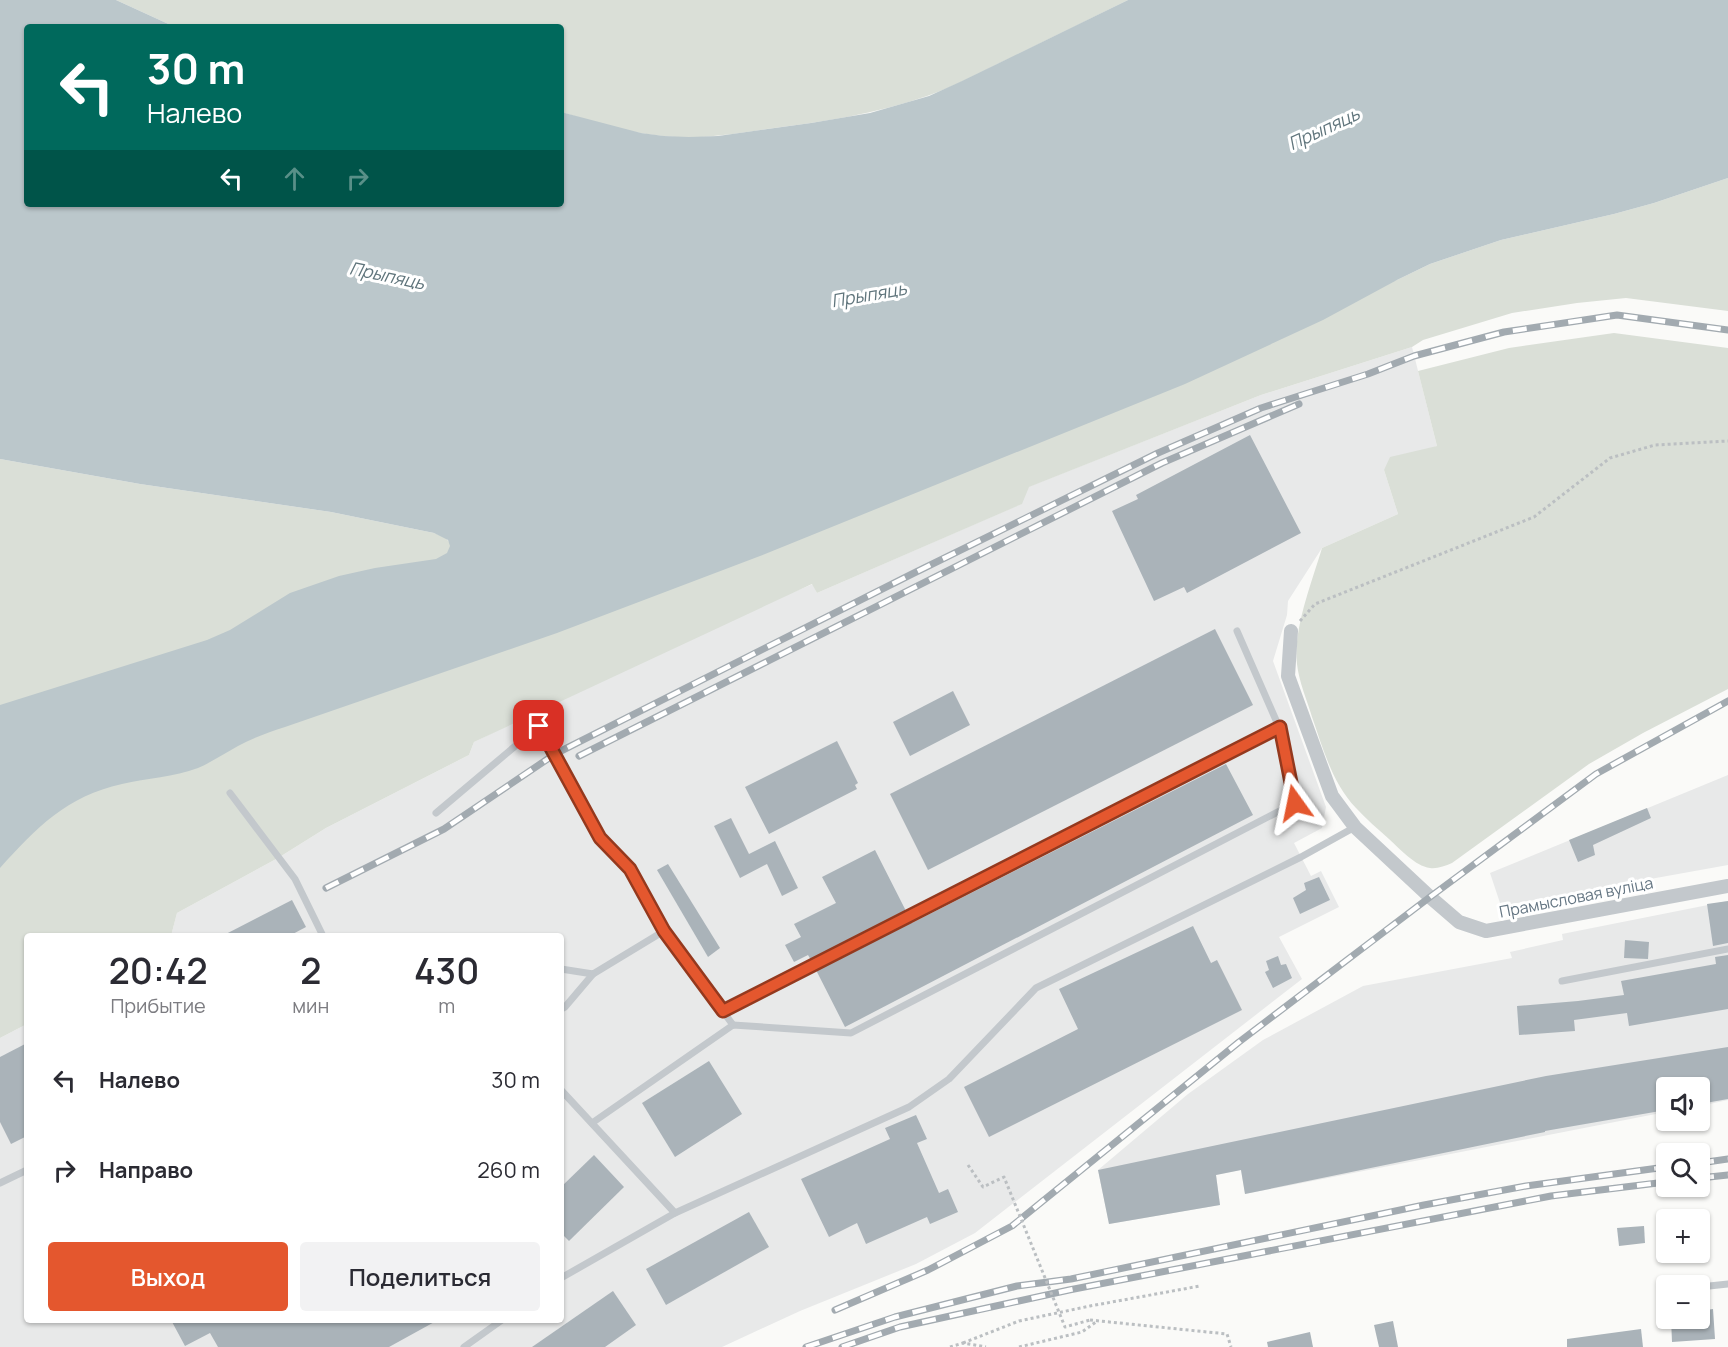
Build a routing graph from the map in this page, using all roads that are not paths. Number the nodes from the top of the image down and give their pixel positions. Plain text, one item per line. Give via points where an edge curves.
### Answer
1 (1237, 631) dead end
2 (1291, 632) road end
3 (1280, 727) junction
4 (230, 793) dead end
5 (436, 813) dead end
6 (1355, 827) junction
7 (1728, 886) edge
8 (664, 931) junction
9 (322, 933) edge
10 (1728, 949) edge
11 (564, 969) edge
12 (593, 974) junction
13 (1562, 981) dead end
14 (564, 1008) edge
15 (723, 1011) junction
16 (733, 1025) junction
17 (564, 1093) edge
18 (592, 1122) junction
19 (24, 1171) edge
20 (0, 1183) edge
21 (675, 1214) junction
22 (564, 1276) edge
23 (1728, 1284) edge
24 (1710, 1286) edge
25 (498, 1323) edge
26 (464, 1347) edge

1 - 3 lane
2 - 6 street, Прамысловая вуліца via 1288,676 1332,796
3 - 15 lane
3 - 16 lane via 1295,803 852,1033
4 - 9 lane via 295,879
5 - 8 lane via 539,726 600,838 630,869
6 - 7 street, Прамысловая вуліца via 1459,922 1486,931
6 - 21 lane via 1036,988 948,1079 909,1107
8 - 12 lane
8 - 15 lane
10 - 13 lane
11 - 12 lane
12 - 14 lane
15 - 16 lane
16 - 18 lane
17 - 18 lane
18 - 21 lane
19 - 20 lane
21 - 22 lane
23 - 24 lane
25 - 26 lane

